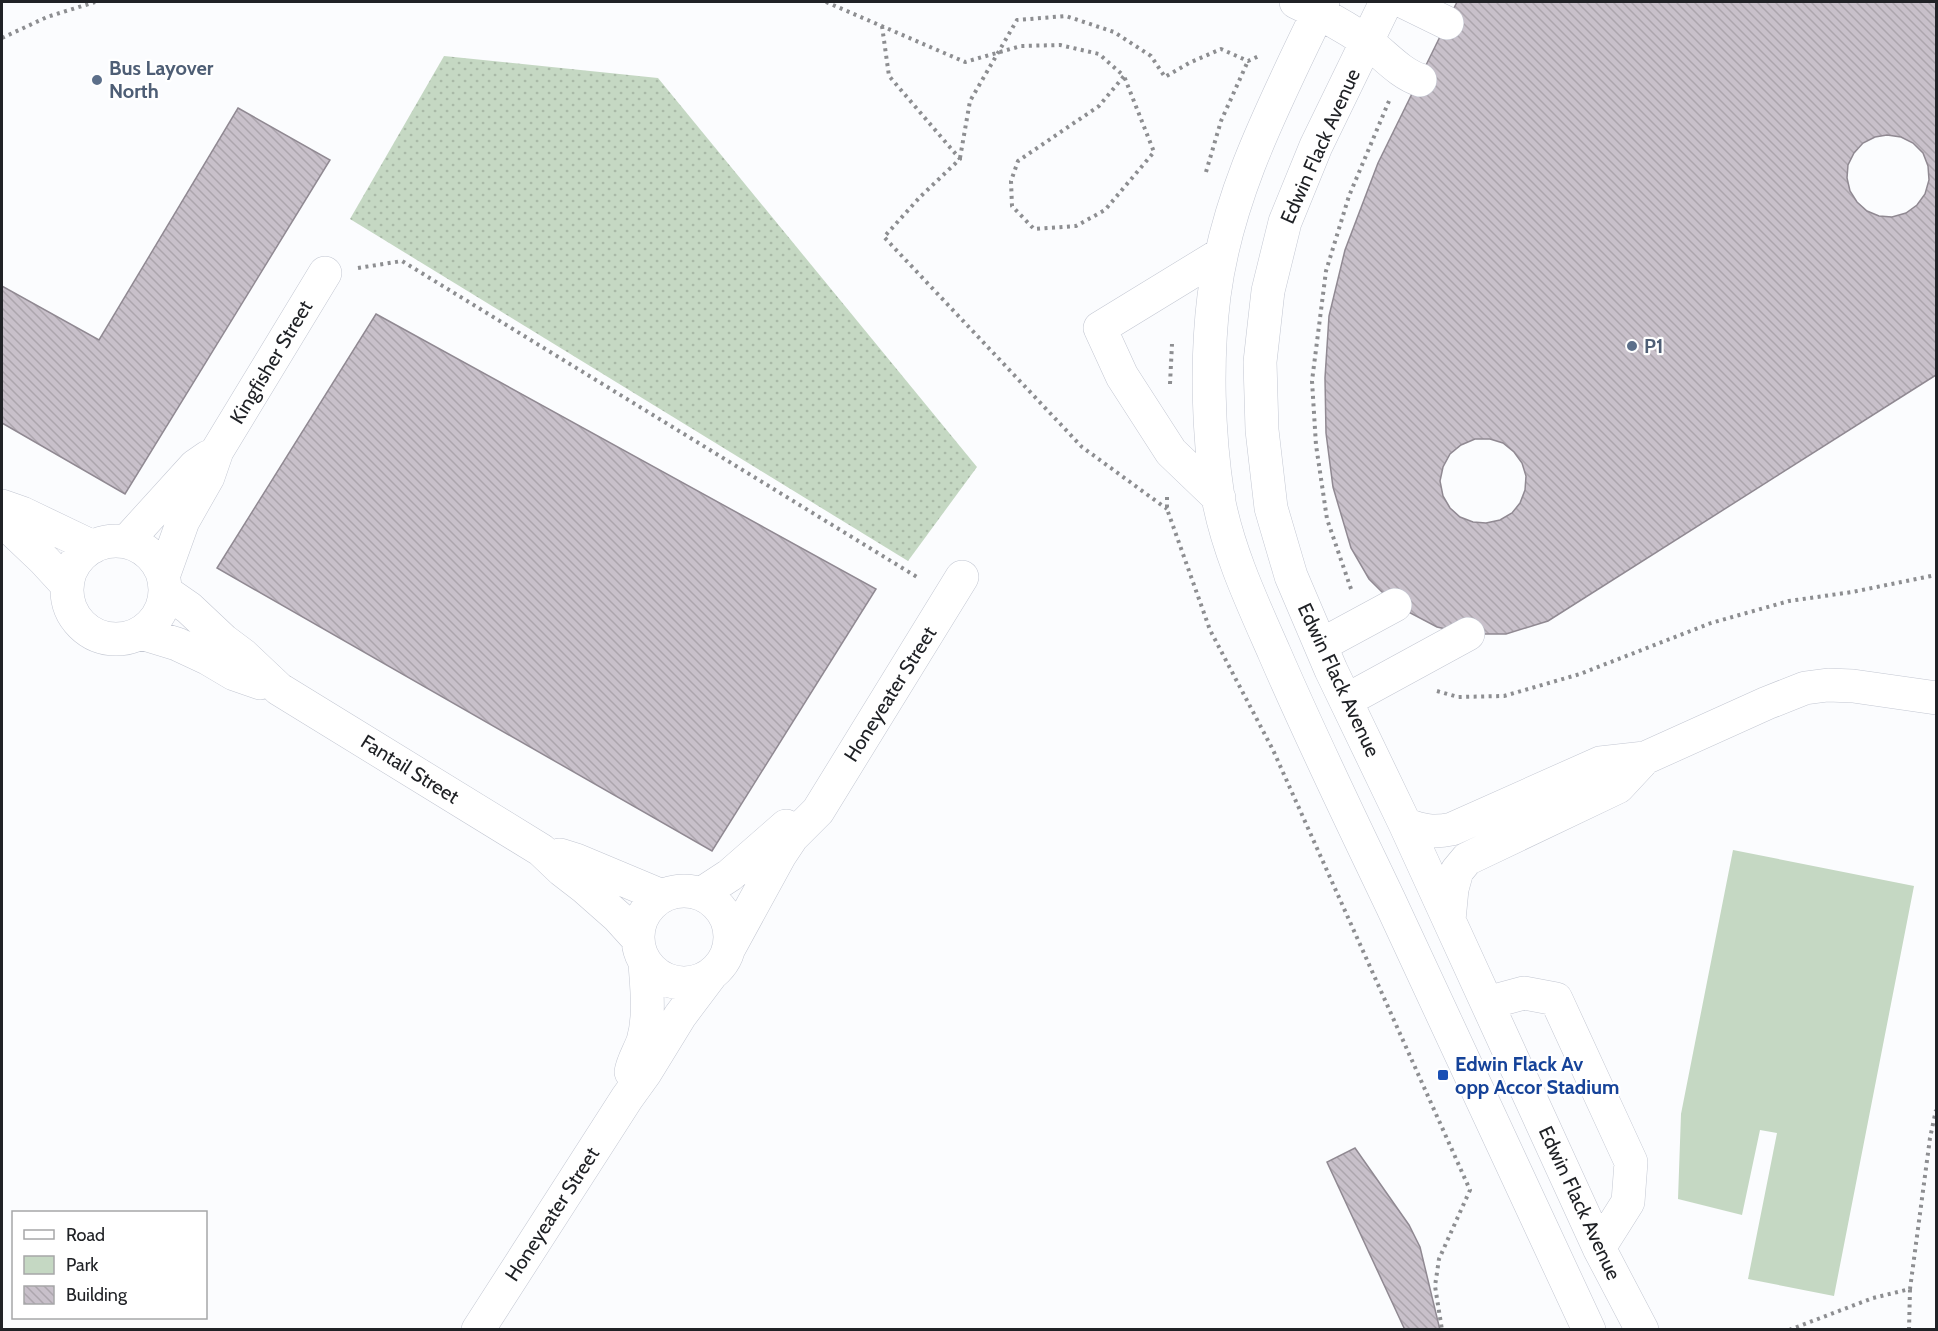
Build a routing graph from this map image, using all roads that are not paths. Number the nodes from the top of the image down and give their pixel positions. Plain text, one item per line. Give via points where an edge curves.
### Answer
1 (1386, 2) edge
2 (1404, 2) edge
3 (1312, 5) edge
4 (1447, 23) dead end
5 (1367, 42) junction
6 (1412, 76) road end
7 (1221, 254) junction
8 (324, 273) road end
9 (217, 451) junction
10 (1219, 498) junction
11 (2, 506) edge
12 (2, 518) edge
13 (126, 542) junction
14 (93, 547) junction
15 (962, 577) road end
16 (165, 583) junction
17 (67, 585) junction
18 (1395, 605) dead end
19 (141, 633) junction
20 (1468, 634) dead end
21 (1326, 658) junction
22 (1289, 687) junction
23 (279, 689) junction
24 (1936, 698) edge
25 (1347, 700) junction
26 (1645, 758) junction
27 (818, 811) junction
28 (1405, 824) junction
29 (541, 850) junction
30 (701, 894) junction
31 (662, 896) junction
32 (1449, 920) junction
33 (729, 950) junction
34 (641, 951) junction
35 (710, 976) junction
36 (1487, 1003) junction
37 (627, 1098) junction
38 (1574, 1191) junction
39 (1532, 1208) junction
40 (1599, 1248) junction
41 (478, 1329) edge
42 (1588, 1329) edge
43 (1642, 1329) edge

1 - 5 street, Edwin Flack Avenue
2 - 4 street
3 - 5 street
3 - 7 street via 1256,144
5 - 6 street
5 - 21 street, Edwin Flack Avenue via 1316,146 1285,222 1268,291 1260,362 1262,430 1271,508 1291,576
7 - 10 street via 1210,345
7 - 10 street via 1100,328 1122,376 1171,452
8 - 9 street, Kingfisher Street
9 - 13 street, Kingfisher Street via 195,466
9 - 16 street, Kingfisher Street via 208,477 183,521
10 - 22 street via 1242,579
11 - 14 street
12 - 17 street
13 - 14 street via 109,541
13 - 16 street via 142,548 155,560
14 - 17 street via 80,556
15 - 27 street, Honeyeater Street
16 - 19 street via 163,608
16 - 23 street, Fantail Street
17 - 19 street via 73,615 89,632 111,640
18 - 21 street via 1365,621
19 - 23 street, Fantail Street via 207,658 234,674
20 - 25 street
21 - 22 street
21 - 25 street, Edwin Flack Avenue
22 - 39 street
23 - 29 street, Fantail Street
24 - 26 street via 1853,686 1805,688
25 - 28 street, Edwin Flack Avenue
26 - 28 street via 1600,763 1452,829 1423,831
26 - 32 street via 1618,787 1467,859 1457,871
27 - 30 street via 783,827 730,875
27 - 33 street, Honeyeater Street via 780,855
28 - 32 street, Edwin Flack Avenue
29 - 31 street, Fantail Street via 576,860
29 - 34 street, Fantail Street via 618,917
30 - 31 street via 681,891
30 - 33 street via 718,906 729,923
31 - 34 street via 643,913 638,925
32 - 36 street, Edwin Flack Avenue
33 - 35 street via 722,965
34 - 35 street via 655,974 668,981 682,984
34 - 37 street, Honeyeater Street via 648,996 646,1024
35 - 37 street, Honeyeater Street
36 - 38 street, Edwin Flack Avenue
36 - 40 street via 1524,993 1556,999 1631,1162 1628,1202
37 - 41 street, Honeyeater Street
38 - 39 street
38 - 40 street, Edwin Flack Avenue
39 - 42 street
40 - 43 street, Edwin Flack Avenue

